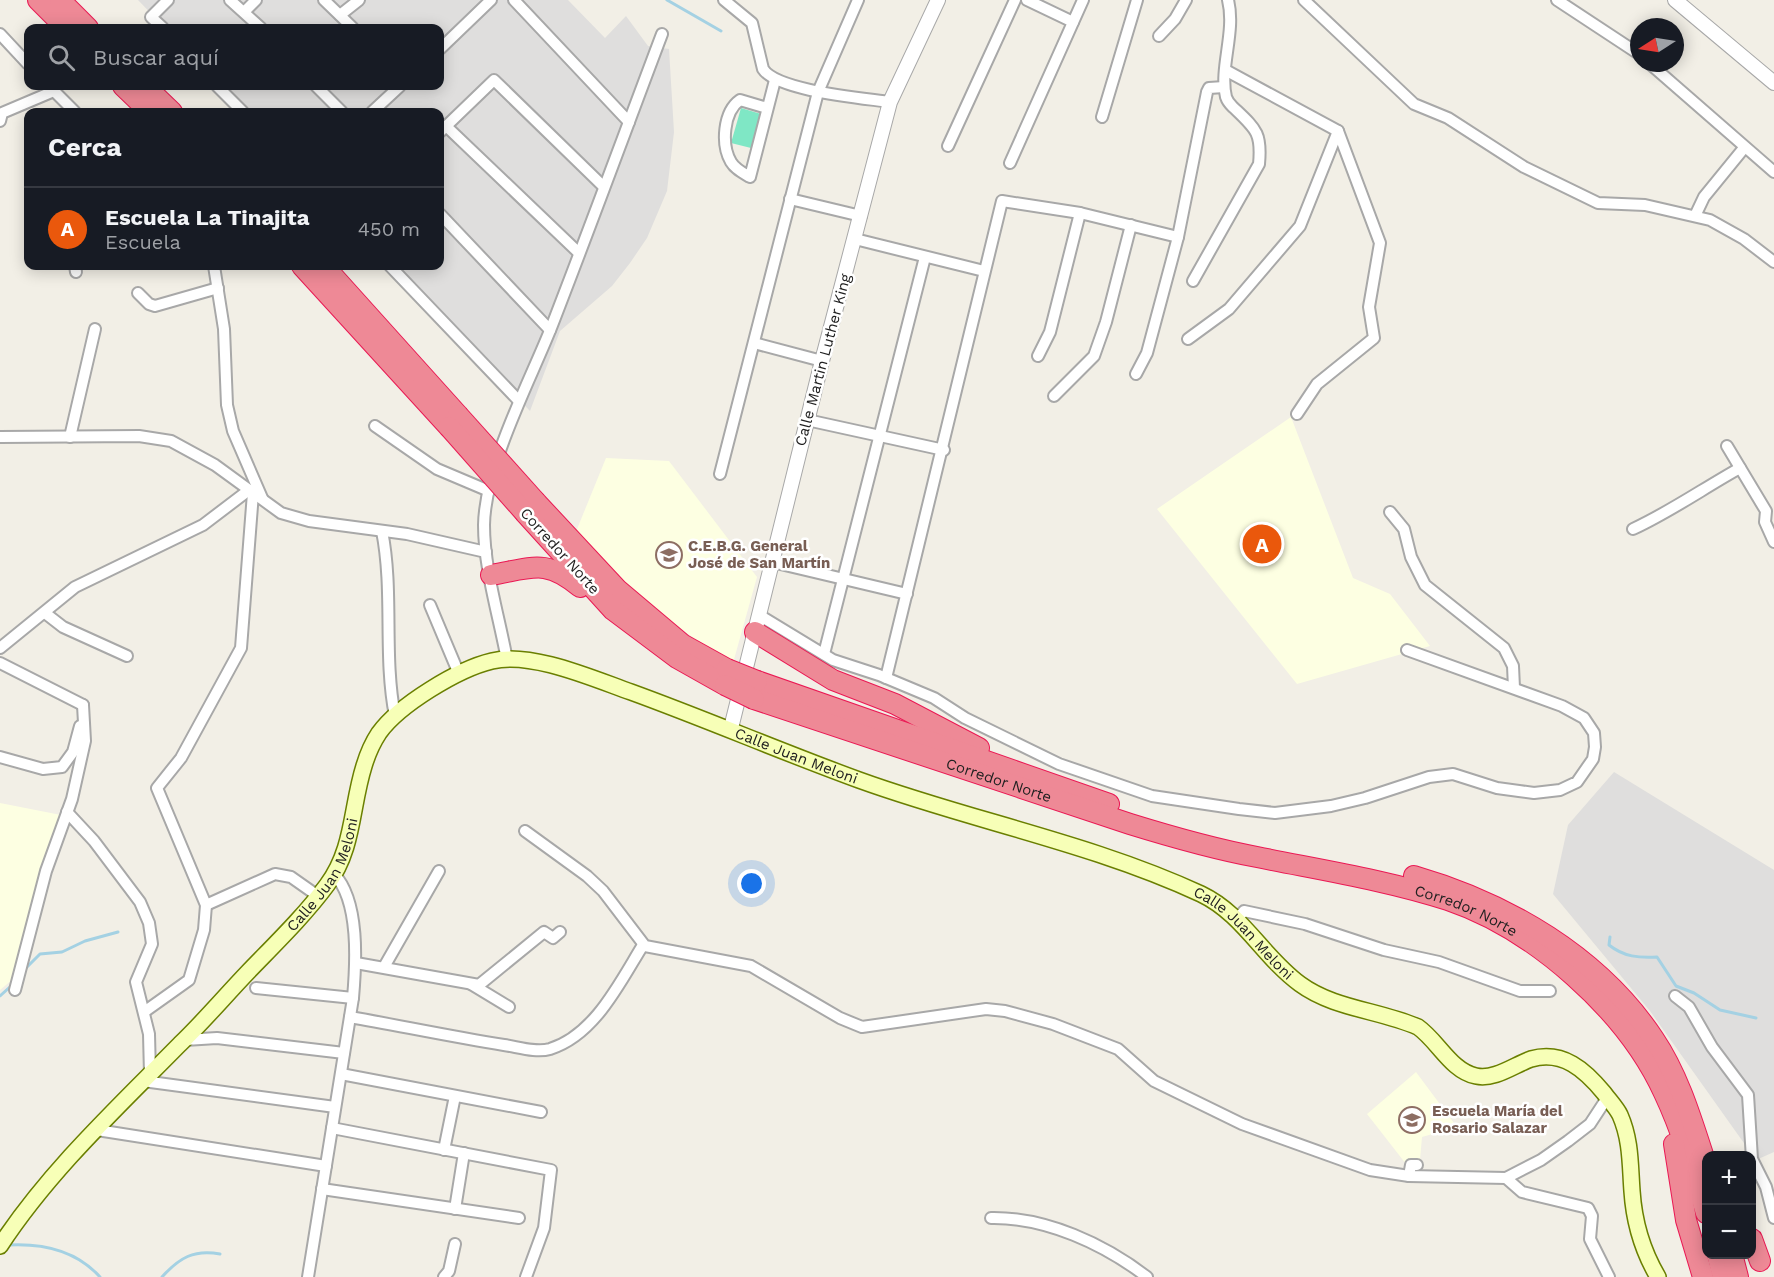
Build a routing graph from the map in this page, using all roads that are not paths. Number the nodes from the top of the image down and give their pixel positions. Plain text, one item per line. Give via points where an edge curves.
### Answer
1 (38, 0) edge
2 (60, 0) edge
3 (168, 0) edge
4 (230, 0) edge
5 (256, 0) edge
6 (324, 0) edge
7 (359, 0) edge
8 (491, 0) edge
9 (514, 0) edge
10 (724, 0) edge
11 (858, 0) edge
12 (938, 0) edge
13 (1015, 0) edge
14 (1027, 0) edge
15 (1083, 0) edge
16 (1137, 0) edge
17 (1186, 0) edge
18 (1228, 0) edge
19 (1305, 0) edge
20 (1557, 0) edge
21 (1675, 0) edge
22 (245, 11) junction
23 (340, 15) junction
24 (1073, 22) junction
25 (62, 24) edge
26 (84, 24) edge
27 (159, 24) edge
28 (257, 24) edge
29 (349, 24) edge
30 (0, 34) edge
31 (662, 34) dead end
32 (1159, 36) dead end
33 (444, 45) edge
34 (1630, 48) edge
35 (24, 60) edge
36 (1227, 71) junction
37 (1659, 72) edge
38 (775, 80) junction
39 (1774, 83) edge
40 (1224, 87) junction
41 (48, 90) edge
42 (54, 90) edge
43 (127, 90) edge
44 (149, 90) edge
45 (221, 90) edge
46 (320, 90) edge
47 (396, 90) edge
48 (818, 92) junction
49 (890, 102) junction
50 (71, 108) edge
51 (146, 108) edge
52 (168, 108) edge
53 (239, 108) edge
54 (338, 108) edge
55 (376, 108) edge
56 (767, 108) junction
57 (0, 116) edge
58 (1102, 117) dead end
59 (629, 122) junction
60 (444, 128) edge
61 (444, 130) edge
62 (1338, 131) junction
63 (948, 146) dead end
64 (1744, 148) junction
65 (1010, 163) dead end
66 (1774, 172) edge
67 (604, 187) junction
68 (790, 199) junction
69 (1080, 213) junction
70 (861, 216) junction
71 (1695, 216) junction
72 (444, 218) edge
73 (1131, 225) junction
74 (1178, 237) junction
75 (855, 239) junction
76 (579, 253) junction
77 (925, 256) junction
78 (1774, 262) edge
79 (215, 270) edge
80 (306, 270) edge
81 (327, 270) edge
82 (394, 270) edge
83 (984, 271) junction
84 (1193, 281) dead end
85 (218, 288) junction
86 (138, 293) dead end
87 (95, 329) dead end
88 (550, 330) junction
89 (1188, 339) dead end
90 (754, 343) junction
91 (1038, 356) dead end
92 (822, 361) junction
93 (1136, 374) dead end
94 (1054, 396) dead end
95 (519, 401) junction
96 (1298, 414) dead end
97 (807, 420) junction
98 (454, 421) junction
99 (375, 426) dead end
100 (880, 436) junction
101 (0, 437) edge
102 (70, 437) junction
103 (1727, 446) dead end
104 (944, 450) junction
105 (1740, 468) junction
106 (720, 474) dead end
107 (251, 491) junction
108 (489, 491) junction
109 (262, 499) junction
110 (531, 507) junction
111 (1390, 512) dead end
112 (1770, 512) edge
113 (1633, 529) dead end
114 (382, 531) junction
115 (1774, 542) edge
116 (486, 552) junction
117 (772, 562) junction
118 (491, 575) junction
119 (844, 579) junction
120 (907, 594) junction
121 (430, 605) dead end
122 (613, 610) junction
123 (45, 613) junction
124 (757, 624) junction
125 (0, 648) edge
126 (1407, 650) dead end
127 (824, 654) junction
128 (127, 656) dead end
129 (507, 660) junction
130 (0, 663) edge
131 (459, 674) junction
132 (726, 677) junction
133 (886, 678) junction
134 (1514, 688) junction
135 (755, 690) junction
136 (83, 705) junction
137 (395, 716) junction
138 (731, 728) junction
139 (0, 757) edge
140 (1038, 778) junction
141 (67, 812) junction
142 (525, 831) dead end
143 (439, 871) dead end
144 (334, 874) junction
145 (318, 896) junction
146 (206, 904) junction
147 (1237, 919) junction
148 (560, 932) dead end
149 (643, 945) junction
150 (356, 963) junction
151 (384, 967) junction
152 (470, 984) junction
153 (16, 987) dead end
154 (256, 988) dead end
155 (1550, 991) dead end
156 (1675, 996) dead end
157 (353, 998) junction
158 (510, 1007) dead end
159 (144, 1012) junction
160 (350, 1017) junction
161 (185, 1040) junction
162 (344, 1053) junction
163 (341, 1074) junction
164 (147, 1078) junction
165 (1669, 1084) junction
166 (455, 1096) junction
167 (1607, 1098) junction
168 (335, 1107) junction
169 (541, 1112) dead end
170 (332, 1128) junction
171 (97, 1130) junction
172 (444, 1149) junction
173 (1712, 1151) edge
174 (1702, 1153) edge
175 (464, 1154) junction
176 (1417, 1165) dead end
177 (326, 1166) junction
178 (1409, 1176) junction
179 (1506, 1178) junction
180 (322, 1189) junction
181 (1704, 1205) edge
182 (455, 1209) junction
183 (519, 1218) dead end
184 (991, 1218) dead end
185 (1774, 1218) edge
186 (2, 1243) edge
187 (455, 1244) dead end
188 (1756, 1250) edge
189 (1718, 1259) edge
190 (1733, 1259) edge
191 (1764, 1271) edge
192 (308, 1277) edge
193 (444, 1277) edge
194 (526, 1277) edge
195 (1147, 1277) edge
196 (1609, 1277) edge
197 (1658, 1277) edge
198 (1702, 1277) edge
199 (1723, 1277) edge
200 (1738, 1277) edge

1 - 25 highway
2 - 26 highway
3 - 27 street via 151,17
4 - 22 street
5 - 22 street
6 - 23 street
7 - 23 street
8 - 33 street
9 - 59 street
10 - 38 street via 752,23 763,69
11 - 48 street
12 - 49 street, Calle Martin Luther King
13 - 63 street
14 - 24 street
15 - 24 street
16 - 58 street
17 - 32 street
18 - 36 street via 1231,12
19 - 71 street via 1414,104 1448,118 1524,168 1598,203 1645,205
20 - 34 street
21 - 39 street
22 - 28 street
23 - 29 street
24 - 65 street
30 - 35 street
31 - 59 street
36 - 40 street
36 - 62 street
37 - 64 street
38 - 48 street
38 - 56 street
40 - 74 street via 1209,88 1207,92
40 - 84 street via 1227,101 1256,129 1261,143 1259,164
41 - 57 street
42 - 50 street
43 - 51 highway
44 - 52 highway
45 - 53 street
46 - 54 street
47 - 55 street
48 - 49 street
48 - 68 street
49 - 70 street, Calle Martin Luther King
56 - 56 street via 753,165 750,177 732,164 726,125 731,109 740,100
59 - 67 street
60 - 67 street via 494,80
61 - 76 street
62 - 89 street via 1300,226 1229,309
62 - 96 street via 1380,243 1369,307 1374,338 1317,384
64 - 66 street
64 - 71 street via 1704,197
67 - 76 street
68 - 70 street
68 - 90 street
69 - 73 street
69 - 83 street via 1002,201
69 - 91 street via 1050,332
70 - 75 street, Calle Martin Luther King
71 - 78 street via 1744,239
72 - 88 street
73 - 74 street
73 - 94 street via 1097,350 1087,366
74 - 93 street via 1148,353
75 - 77 street
75 - 92 street, Calle Martin Luther King
76 - 88 street
77 - 83 street
77 - 100 street
79 - 85 street
80 - 98 highway, Corredor Norte
81 - 98 highway, Corredor Norte
82 - 95 street
83 - 104 street
85 - 86 street via 155,306
85 - 109 street via 227,405 233,430
87 - 102 street
88 - 95 street
90 - 92 street
90 - 106 street
92 - 97 street, Calle Martin Luther King
95 - 108 street
97 - 100 street
97 - 117 street, Calle Martin Luther King
98 - 110 highway, Corredor Norte, bridge
99 - 108 street via 437,469
100 - 104 street
100 - 119 street
101 - 102 street
102 - 107 street via 139,436 171,441
103 - 105 street
104 - 120 street
105 - 112 street
105 - 113 street
107 - 109 street
107 - 123 street via 203,525 75,587
107 - 146 street via 241,648 181,758 157,788
108 - 116 street via 484,526
109 - 114 street via 281,513
110 - 122 highway, Corredor Norte
110 - 132 highway, Corredor Norte via 618,590
111 - 134 street via 1404,529 1411,557 1425,585 1504,648 1513,666
112 - 115 street via 1765,522
114 - 116 street
114 - 137 street via 389,566 388,683
116 - 118 street
117 - 119 street
117 - 124 street, Calle Martin Luther King
118 - 122 highway via 553,568
118 - 129 street
119 - 120 street
119 - 127 street
120 - 133 street
121 - 131 street
122 - 132 highway, Corredor Norte via 677,658
123 - 125 street
123 - 128 street via 63,627
124 - 127 street
124 - 138 street, Calle Martin Luther King
124 - 140 highway via 833,680 895,704
126 - 134 street
127 - 133 street
129 - 131 main road, Calle Juan Meloni via 492,660
129 - 138 main road, Calle Juan Meloni via 568,670
130 - 136 street
131 - 137 main road, Calle Juan Meloni
132 - 135 highway, Corredor Norte, bridge
133 - 134 street via 934,698 965,718 1059,764 1093,776 1152,796 1275,813 1331,806 1429,777 1453,774 1497,788 1534,793 1560,790 1577,782 1593,759 1595,747 1593,733 1584,718
135 - 140 highway, Corredor Norte
135 - 165 highway, Corredor Norte via 830,727 1193,843 1406,887 1493,919 1575,977
136 - 139 street via 78,738 62,767 43,769
136 - 141 street via 85,741
137 - 144 main road, Calle Juan Meloni via 378,734 364,765 348,847
138 - 147 main road, Calle Juan Meloni via 860,780 1110,858 1198,893
140 - 165 highway, Corredor Norte via 1136,814 1254,846 1412,875 1457,888 1498,907 1538,929 1585,964 1631,1008 1655,1040
141 - 153 street via 46,871
141 - 159 street via 140,902 149,923 152,944 136,982
142 - 149 street via 595,884
143 - 151 street
144 - 145 main road, Calle Juan Meloni
144 - 150 street via 345,891
145 - 146 street via 291,877 275,874
145 - 161 main road, Calle Juan Meloni
146 - 159 street via 204,930 189,980
147 - 155 street via 1244,911 1305,924 1384,950 1439,962 1520,991
147 - 167 main road, Calle Juan Meloni via 1264,951 1320,998 1418,1027 1461,1070 1482,1077 1550,1056 1587,1072
148 - 152 street via 553,938 544,932 489,979 479,985
149 - 160 street via 596,1017 550,1049 490,1043
149 - 178 street via 751,966 862,1027 986,1009 1053,1024 1118,1049 1154,1081 1242,1124 1370,1170
150 - 151 street
150 - 157 street
151 - 152 street
152 - 158 street
154 - 157 street
156 - 185 street via 1689,1007 1712,1047 1748,1095 1752,1160 1766,1187
157 - 160 street
159 - 164 street via 149,1034
160 - 162 street
161 - 162 street via 217,1038
161 - 164 main road, Calle Juan Meloni
162 - 163 street
163 - 166 street
163 - 168 street
164 - 168 street
164 - 171 main road, Calle Juan Meloni
165 - 173 highway
165 - 174 highway, Corredor Norte
165 - 181 highway, Corredor Norte
165 - 198 highway via 1686,1220
166 - 169 street
166 - 172 street
167 - 179 street via 1590,1124 1568,1142
167 - 197 main road, Calle Juan Meloni via 1626,1130 1636,1223
168 - 170 street
170 - 172 street
170 - 177 street
171 - 177 street
171 - 186 main road, Calle Juan Meloni
172 - 175 street
175 - 182 street
175 - 194 street via 551,1170 544,1228
176 - 178 street via 1411,1165
177 - 180 street
178 - 179 street
179 - 196 street via 1522,1192 1588,1208 1593,1216 1590,1239
180 - 182 street
180 - 192 street
182 - 183 street
184 - 195 street via 1046,1224 1115,1254
187 - 193 street
188 - 191 highway
189 - 199 highway
190 - 200 highway

